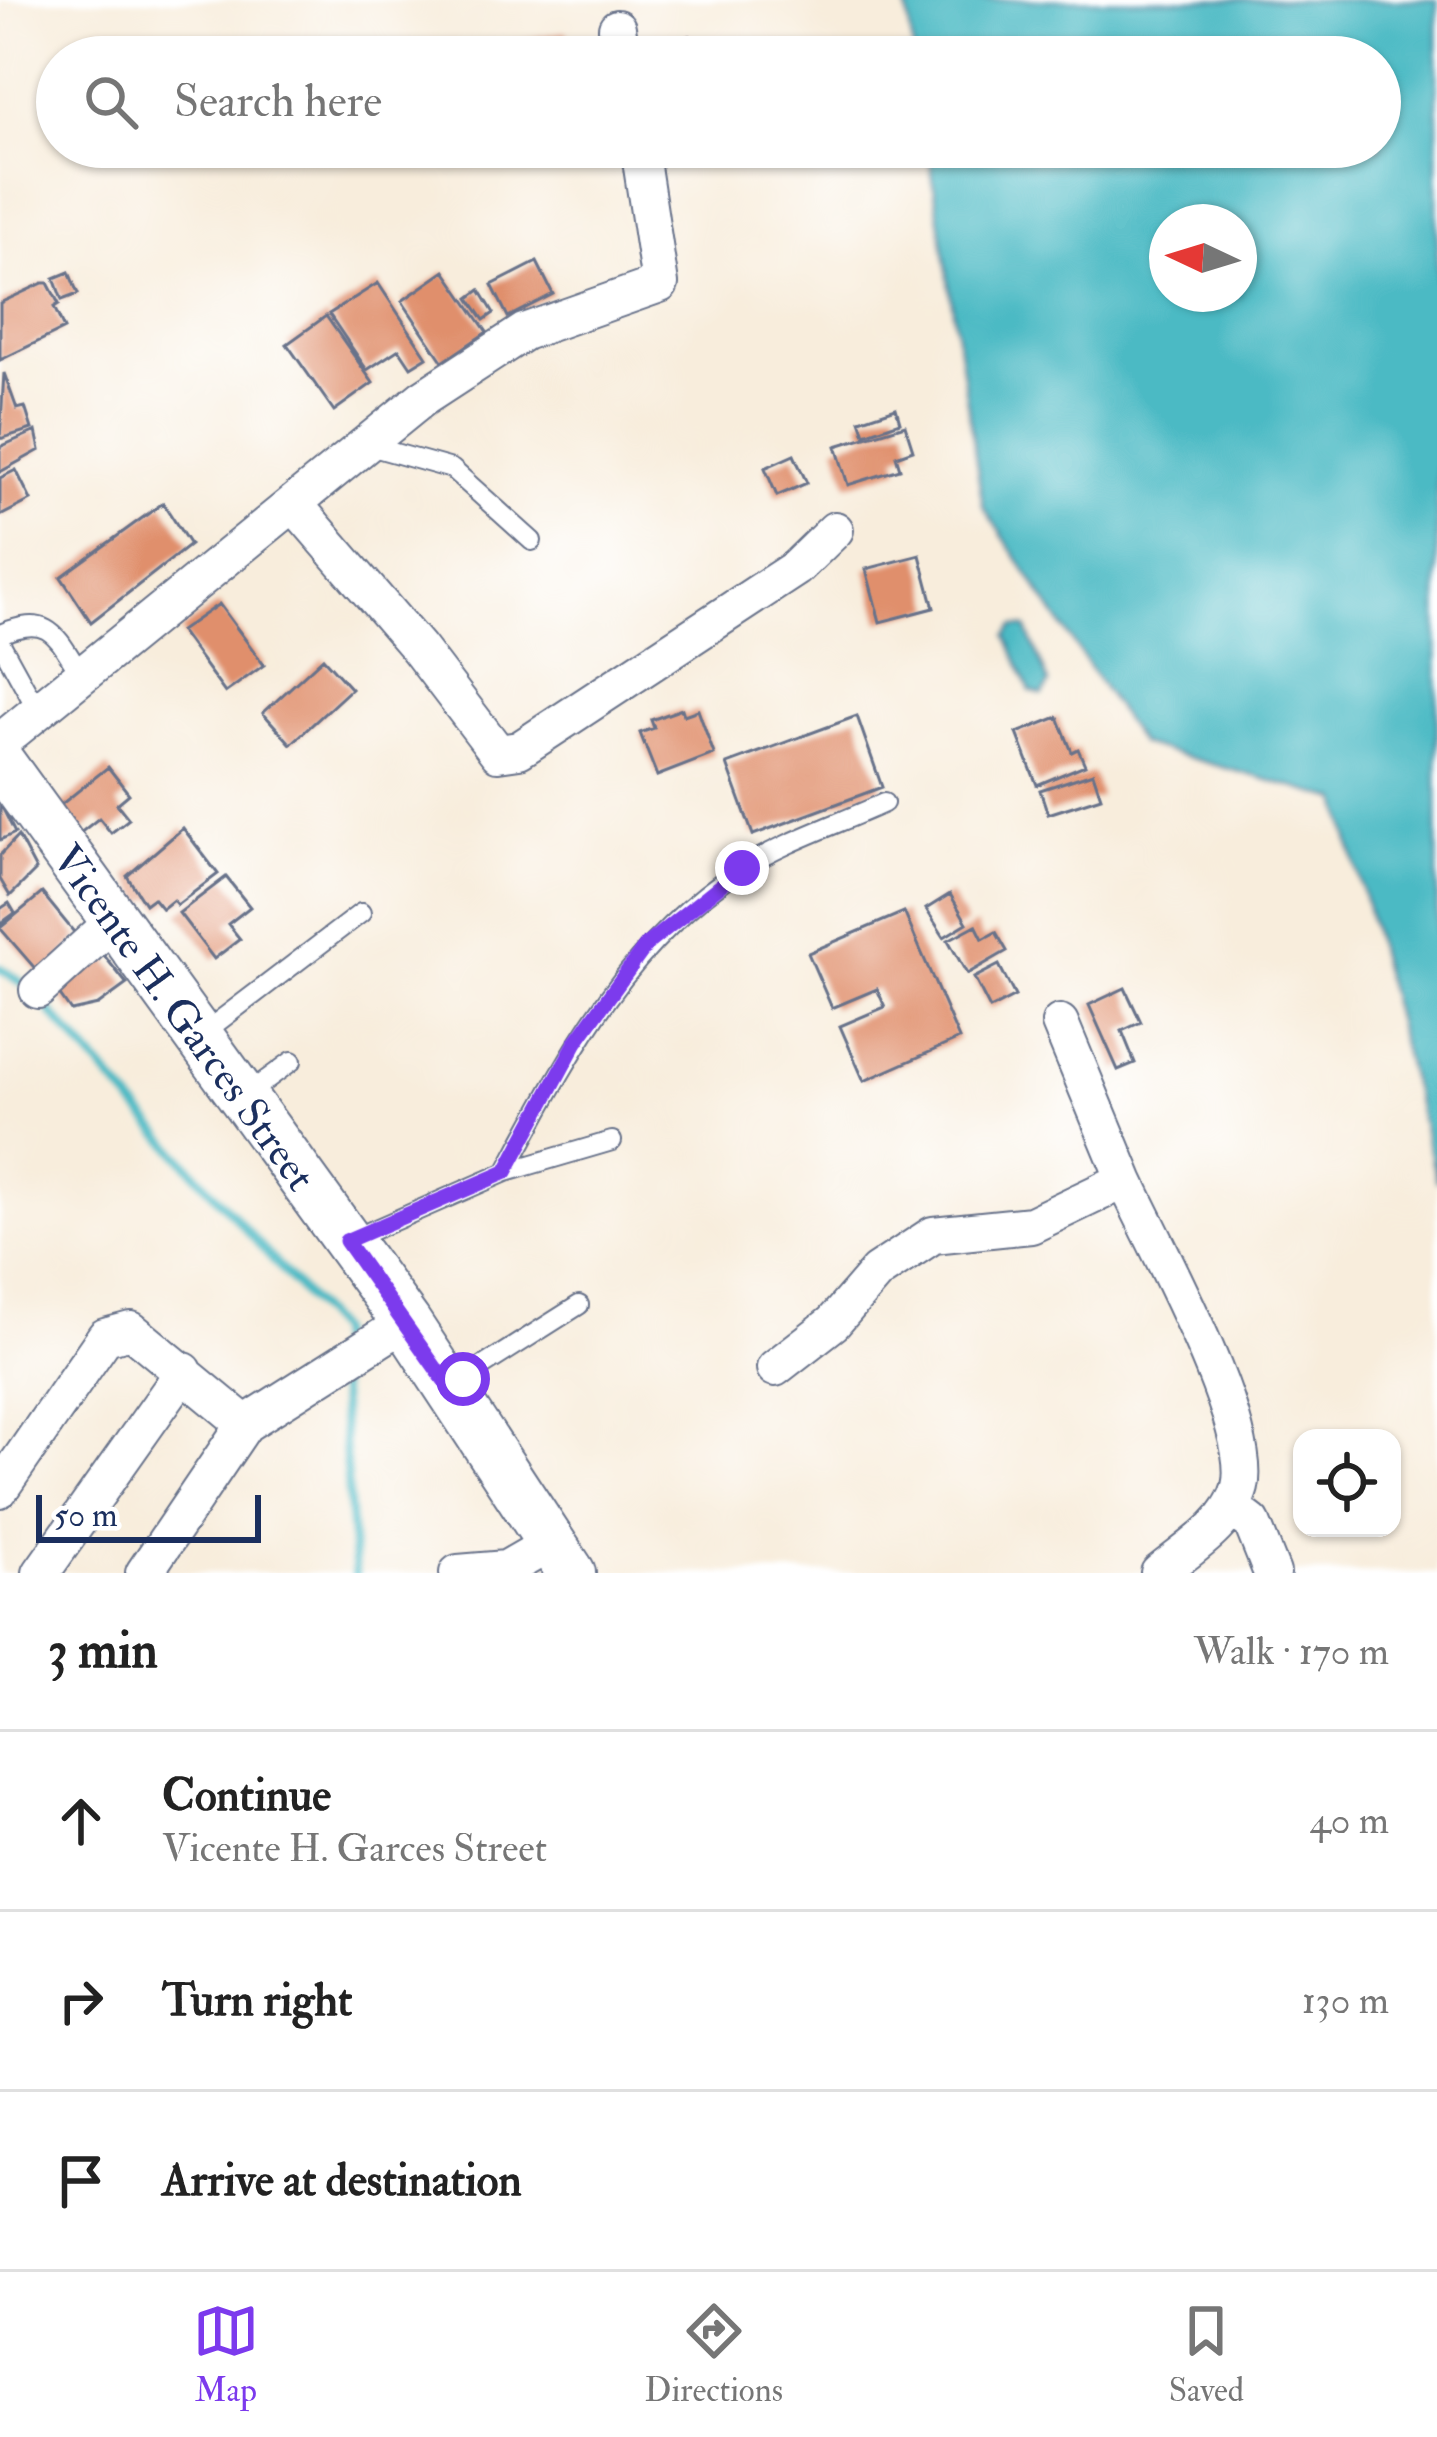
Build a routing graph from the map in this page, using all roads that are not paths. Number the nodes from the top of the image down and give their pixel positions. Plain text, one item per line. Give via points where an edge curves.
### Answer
1 (642, 168) edge
2 (366, 445) junction
3 (295, 505) junction
4 (835, 530) dead end
5 (532, 541) dead end
6 (0, 638) edge
7 (82, 676) junction
8 (38, 711) junction
9 (0, 742) edge
10 (0, 762) edge
11 (884, 803) dead end
12 (361, 913) dead end
13 (114, 921) junction
14 (38, 990) dead end
15 (1060, 1023) dead end
16 (198, 1037) junction
17 (292, 1061) dead end
18 (242, 1098) junction
19 (612, 1141) dead end
20 (506, 1172) junction
21 (1125, 1180) junction
22 (346, 1241) junction
23 (579, 1305) dead end
24 (406, 1322) junction
25 (775, 1368) dead end
26 (184, 1371) junction
27 (449, 1387) junction
28 (245, 1424) junction
29 (0, 1489) edge
30 (1231, 1507) junction
31 (561, 1558) edge
32 (156, 1565) edge
33 (41, 1573) edge
34 (458, 1573) edge
35 (1160, 1573) edge
36 (1272, 1573) edge

1 - 2 street via 660,284 524,332
2 - 3 street
2 - 5 lane via 452,469
3 - 4 street via 497,753 519,750 796,568
3 - 7 street
6 - 7 lane via 24,624 41,625
6 - 8 lane
7 - 8 street
8 - 9 street
10 - 13 street, Vicente H. Garces Street
11 - 20 lane via 742,868 647,944 576,1042
12 - 16 lane
13 - 14 street
13 - 16 street, Vicente H. Garces Street
15 - 21 street
16 - 18 street, Vicente H. Garces Street
17 - 18 lane
18 - 22 street, Vicente H. Garces Street
19 - 20 lane
20 - 22 lane
21 - 25 street via 1031,1225 933,1235 877,1272 833,1323
21 - 30 street via 1232,1420 1242,1466
22 - 24 street, Vicente H. Garces Street
23 - 27 lane
24 - 27 street, Vicente H. Garces Street
24 - 28 street
26 - 28 street
26 - 29 street via 130,1330 105,1337
26 - 33 street
27 - 31 street, Vicente H. Garces Street
28 - 32 street
30 - 35 street
30 - 36 street via 1252,1523
31 - 34 street

